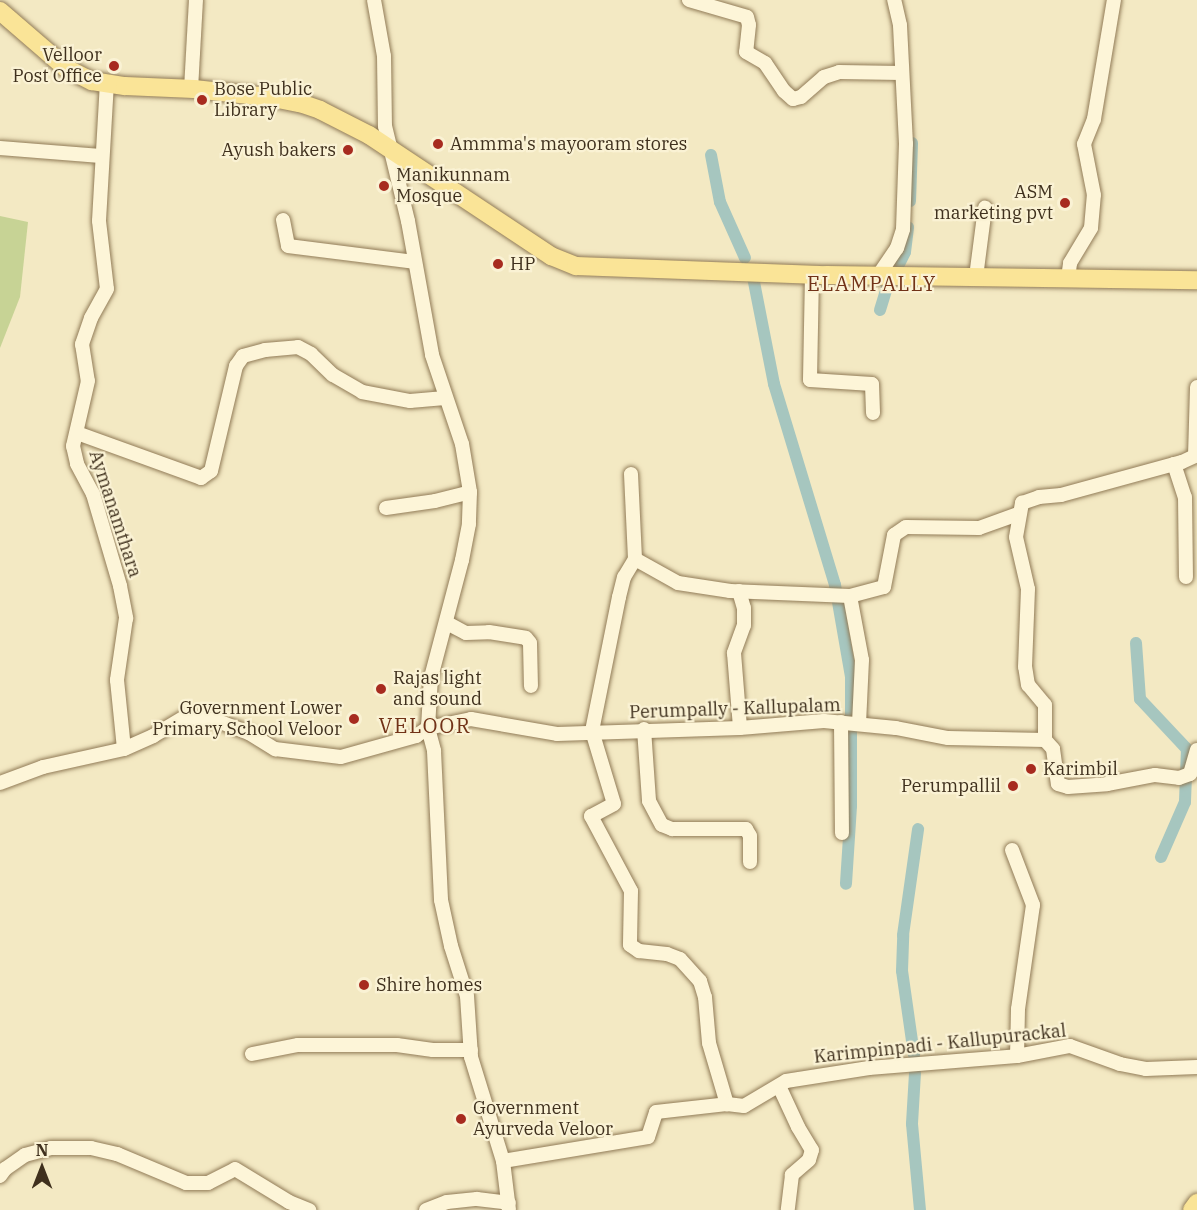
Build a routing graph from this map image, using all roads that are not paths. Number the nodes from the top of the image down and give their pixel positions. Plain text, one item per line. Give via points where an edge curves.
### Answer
1 (196, 0) edge
2 (374, 0) edge
3 (689, 0) edge
4 (894, 0) edge
5 (1114, 0) edge
6 (0, 11) edge
7 (901, 73) junction
8 (107, 82) junction
9 (191, 89) junction
10 (0, 148) edge
11 (390, 150) junction
12 (101, 156) junction
13 (985, 208) dead end
14 (283, 220) dead end
15 (414, 262) junction
16 (812, 275) junction
17 (888, 277) junction
18 (976, 278) junction
19 (1068, 278) junction
20 (1197, 280) edge
21 (1197, 387) edge
22 (445, 398) junction
23 (873, 413) dead end
24 (77, 432) junction
25 (1174, 464) junction
26 (631, 474) dead end
27 (470, 492) junction
28 (386, 508) dead end
29 (1018, 514) junction
30 (635, 559) junction
31 (1186, 577) dead end
32 (739, 591) junction
33 (841, 595) junction
34 (447, 623) junction
35 (531, 686) dead end
36 (841, 722) junction
37 (859, 724) junction
38 (428, 728) junction
39 (740, 728) junction
40 (644, 729) junction
41 (592, 731) junction
42 (1045, 740) junction
43 (124, 748) junction
44 (1197, 750) edge
45 (0, 783) edge
46 (842, 833) dead end
47 (1012, 850) dead end
48 (750, 862) dead end
49 (471, 1050) junction
50 (252, 1054) dead end
51 (1017, 1056) junction
52 (1197, 1067) edge
53 (779, 1086) junction
54 (727, 1104) junction
55 (503, 1161) junction
56 (0, 1176) edge
57 (1197, 1203) edge
58 (509, 1207) edge
59 (309, 1210) edge
60 (426, 1210) edge
61 (788, 1210) edge
62 (1192, 1210) edge

1 - 9 street
2 - 11 street via 384,56 385,126
3 - 7 street via 747,17 746,52 765,63 793,99 838,72
4 - 7 street via 900,25
5 - 19 street via 1094,119 1084,144 1094,195 1091,228 1070,263
6 - 8 main road via 66,68 92,81
7 - 17 street via 906,144 903,229
8 - 9 main road
8 - 12 street, Aymanamthara
9 - 11 main road via 300,103 337,118
10 - 12 street
11 - 15 street
11 - 16 main road via 567,263 588,268
12 - 24 street, Aymanamthara via 100,244 107,288 82,344 88,381
13 - 18 street
14 - 15 street via 288,246
15 - 22 street via 432,356
16 - 17 main road
16 - 23 street via 810,380 872,384
17 - 18 main road
18 - 19 main road
19 - 20 main road
21 - 25 street via 1195,456
22 - 24 street via 410,401 362,392 298,347 265,350 243,356 236,366 211,471 201,478
22 - 27 street via 462,444
24 - 43 street, Aymanamthara via 77,464 96,504 126,618 117,680
25 - 29 street via 1060,495 1039,497 1022,503
25 - 31 street via 1185,497
26 - 30 street
27 - 28 street
27 - 34 street via 469,524
29 - 33 street via 979,528 906,527 894,535 884,587
29 - 42 street via 1016,537 1028,589 1025,667 1028,685 1045,705
30 - 32 street via 678,583
30 - 41 street via 624,577
32 - 33 street
32 - 39 street via 744,625 734,653
33 - 37 street via 862,660
34 - 35 street via 466,633 526,638 530,643
34 - 38 street via 431,677
36 - 37 street, Perumpally - Kallupalam
36 - 39 street, Perumpally - Kallupalam
36 - 46 street
37 - 42 street, Perumpally - Kallupalam via 948,738
38 - 41 street, Perumpally - Kallupalam via 471,719 557,734
38 - 43 street, Perumpally - Kallupalam via 416,736 340,757 275,749 249,733 215,720 185,717
38 - 49 street via 434,751 441,900 467,996
39 - 40 street, Perumpally - Kallupalam
40 - 41 street, Perumpally - Kallupalam
40 - 48 street via 649,801 662,825 672,829 746,829 750,836
41 - 54 street via 614,804 591,816 631,891 630,945 639,951 680,959 699,981 705,996 709,1043
42 - 44 street via 1053,748 1058,784 1068,787 1155,775 1179,778 1190,774
43 - 45 street, Perumpally - Kallupalam via 43,767
47 - 51 street via 1033,905 1018,1009
49 - 50 street via 298,1045
49 - 55 street
51 - 52 street, Karimpinpadi - Kallupurackal via 1070,1046 1146,1069
51 - 53 street, Karimpinpadi - Kallupurackal via 869,1068 796,1078
53 - 54 street, Karimpinpadi - Kallupurackal via 744,1106
53 - 61 street via 812,1150 809,1160 792,1176
54 - 55 street, Karimpinpadi - Kallupurackal via 656,1112 648,1137
55 - 58 street
56 - 59 street via 25,1155 51,1148 92,1148 117,1154 186,1183 208,1183 235,1169
57 - 62 main road
58 - 60 street via 477,1199 447,1202

